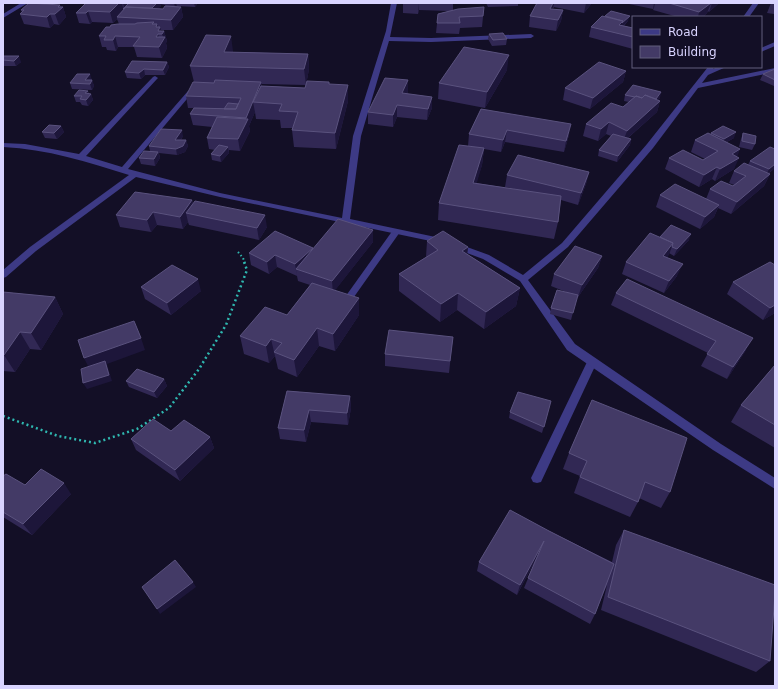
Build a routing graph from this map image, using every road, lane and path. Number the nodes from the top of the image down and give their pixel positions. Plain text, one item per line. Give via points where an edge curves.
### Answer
1 (24, 3) edge
2 (394, 3) edge
3 (756, 3) edge
4 (3, 16) edge
5 (747, 16) edge
6 (531, 36) dead end
7 (387, 39) junction
8 (775, 44) edge
9 (762, 50) edge
10 (709, 70) edge
11 (775, 70) edge
12 (155, 78) edge
13 (697, 86) junction
14 (190, 92) edge
15 (3, 144) edge
16 (81, 157) junction
17 (123, 171) junction
18 (136, 174) junction
19 (346, 221) junction
20 (396, 232) junction
21 (238, 252) dead end
22 (3, 275) edge
23 (523, 279) junction
24 (346, 302) edge
25 (592, 362) junction
26 (3, 416) edge
27 (537, 478) dead end
28 (775, 484) edge

1 - 4 street
2 - 7 street
3 - 5 street
6 - 7 street
7 - 19 street via 357,136
8 - 9 street
10 - 13 street
11 - 13 street
12 - 16 street
13 - 23 street via 650,146 565,245
14 - 17 street
15 - 16 street
16 - 17 street
17 - 18 street
18 - 19 street via 220,195
18 - 22 street
19 - 20 street
20 - 23 street via 442,242 486,257
20 - 24 street
21 - 26 path via 247,270 226,325 199,369 169,408 137,429 95,443 58,436
23 - 25 street via 571,347
25 - 27 street
25 - 28 street

